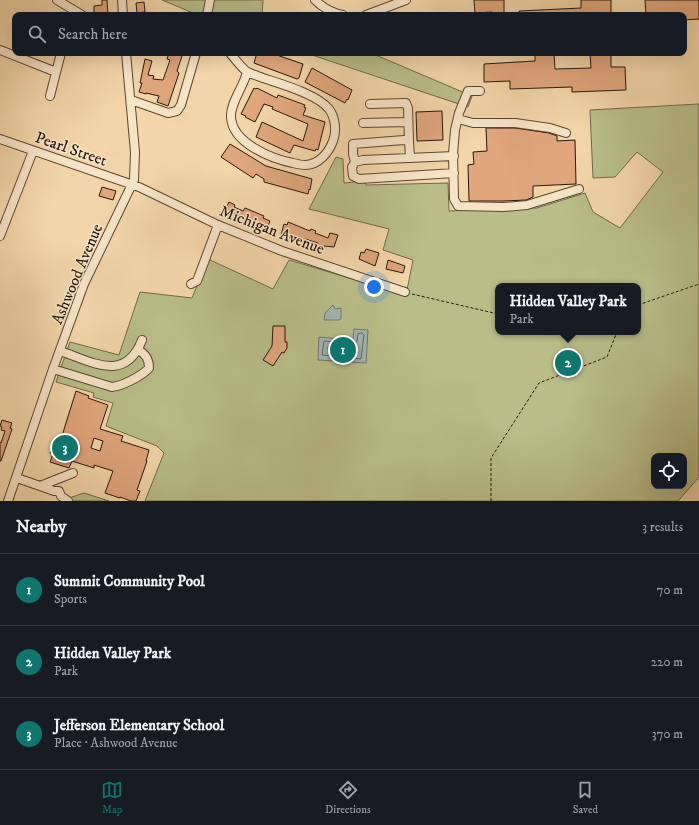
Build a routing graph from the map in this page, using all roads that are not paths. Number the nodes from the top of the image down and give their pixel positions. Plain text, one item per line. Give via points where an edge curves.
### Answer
1 (57, 0) edge
2 (122, 0) edge
3 (210, 0) edge
4 (315, 0) edge
5 (406, 0) edge
6 (72, 12) edge
7 (123, 12) edge
8 (208, 12) edge
9 (332, 12) edge
10 (374, 12) edge
11 (0, 50) edge
12 (12, 55) edge
13 (15, 56) edge
14 (60, 56) edge
15 (126, 56) edge
16 (195, 56) edge
17 (233, 56) edge
18 (56, 72) junction
19 (247, 72) junction
20 (480, 92) dead end
21 (50, 96) dead end
22 (131, 100) junction
23 (370, 104) dead end
24 (458, 119) junction
25 (408, 122) junction
26 (363, 123) dead end
27 (566, 133) dead end
28 (0, 139) edge
29 (409, 141) junction
30 (33, 151) junction
31 (454, 156) junction
32 (410, 158) junction
33 (356, 162) junction
34 (454, 173) junction
35 (133, 186) junction
36 (579, 188) dead end
37 (218, 225) junction
38 (0, 236) edge
39 (191, 284) dead end
40 (405, 292) road end
41 (142, 340) dead end
42 (138, 350) junction
43 (60, 351) junction
44 (53, 369) junction
45 (73, 473) dead end
46 (17, 478) junction
47 (40, 486) junction
48 (8, 501) edge
49 (68, 501) edge

1 - 6 street
2 - 7 street
3 - 8 street
4 - 9 street via 323,8
5 - 10 street
11 - 12 street
13 - 18 street
14 - 18 street
15 - 22 street, Ashwood Avenue
16 - 22 street via 178,111 168,113
17 - 19 street
18 - 21 street
19 - 19 street via 298,90 328,108 333,116 335,136 331,147 318,162 306,165 287,162 267,155 237,134 231,113
20 - 24 street via 468,91
22 - 35 street, Ashwood Avenue via 136,167
23 - 25 street via 406,103
24 - 27 street via 550,128
24 - 31 street
25 - 26 street
25 - 29 street
28 - 30 street, Pearl Street
29 - 32 street
29 - 33 street via 353,144
30 - 35 street, Pearl Street
30 - 38 street
31 - 32 street
31 - 34 street
32 - 33 street
33 - 34 street via 352,167 353,176 359,179
34 - 36 street via 454,199 458,206 527,205
35 - 37 street, Michigan Avenue
35 - 43 street, Ashwood Avenue via 84,284
37 - 39 street via 197,281
37 - 40 street, Michigan Avenue via 282,251
41 - 42 street
42 - 43 street via 125,363 116,366 106,366
42 - 44 street via 147,357 149,368 118,386 112,387
43 - 44 street, Ashwood Avenue
44 - 46 street, Ashwood Avenue
45 - 47 street
46 - 47 street
46 - 48 street, Ashwood Avenue
47 - 49 street via 59,491

